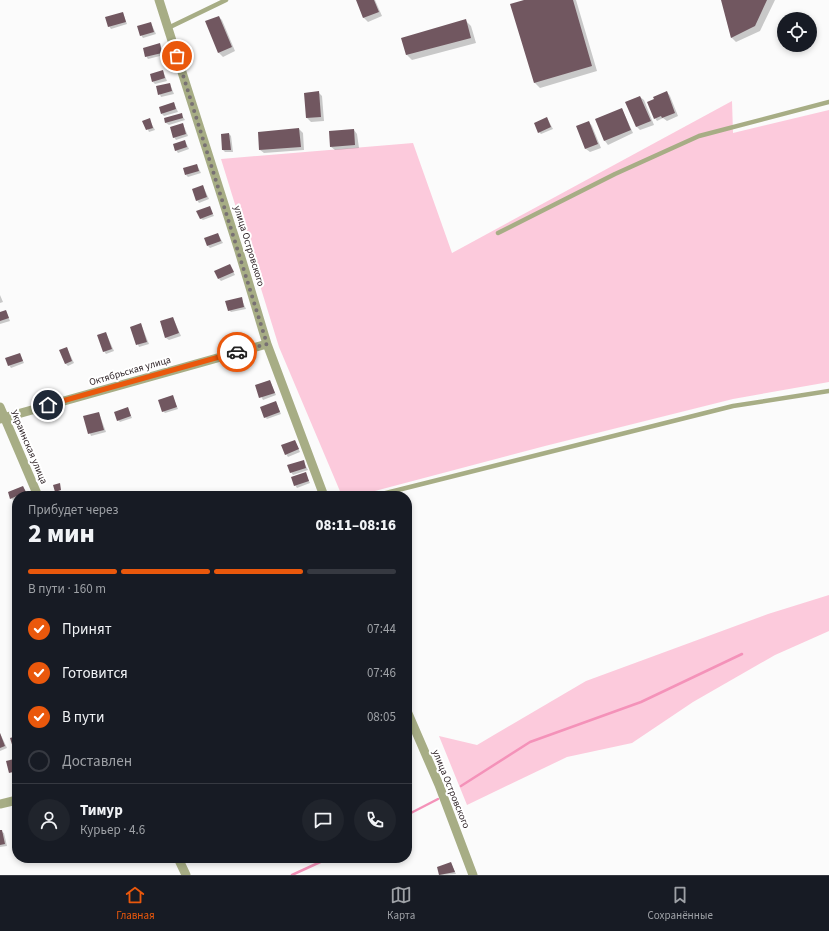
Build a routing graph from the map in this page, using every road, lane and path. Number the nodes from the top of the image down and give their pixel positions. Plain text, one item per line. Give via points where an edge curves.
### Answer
1 (159, 0) edge
2 (226, 0) edge
3 (168, 28) junction
4 (829, 102) edge
5 (498, 234) dead end
6 (267, 344) junction
7 (829, 391) edge
8 (0, 407) edge
9 (2, 418) edge
10 (36, 491) edge
11 (322, 491) edge
12 (394, 491) edge
13 (412, 723) edge
14 (12, 801) edge
15 (0, 804) edge
16 (180, 863) edge
17 (186, 875) edge
18 (473, 875) edge

1 - 3 street, улица Островского
2 - 3 lane
3 - 6 street, улица Островского
4 - 5 lane via 699,136 615,174
6 - 9 street, Октябрьская улица
6 - 11 street, улица Островского
7 - 12 lane via 733,406
8 - 9 street, Украинская улица
9 - 10 street, Украинская улица
13 - 18 street, улица Островского
14 - 15 street
16 - 17 street

